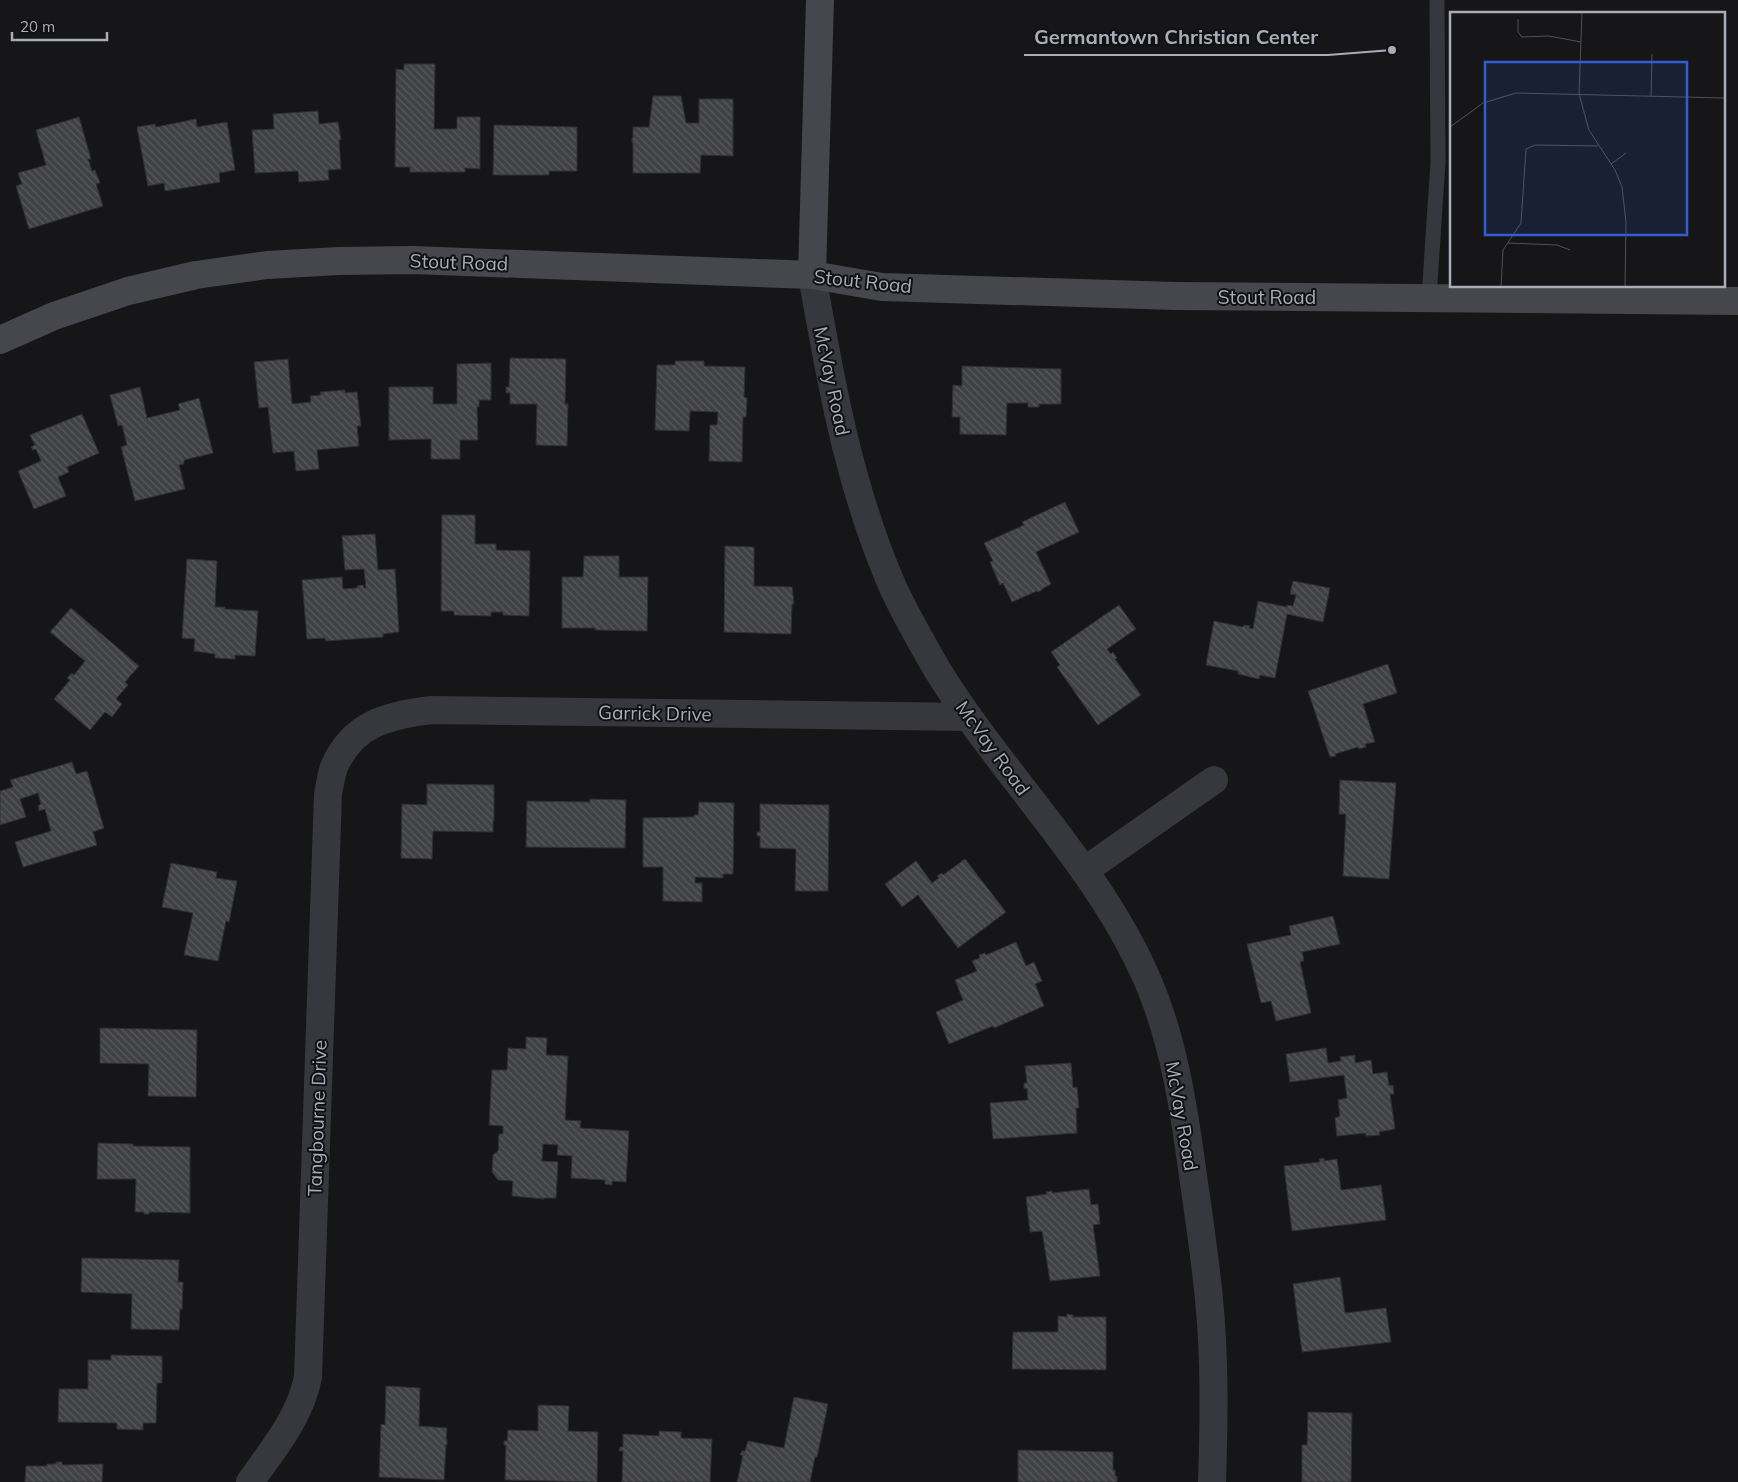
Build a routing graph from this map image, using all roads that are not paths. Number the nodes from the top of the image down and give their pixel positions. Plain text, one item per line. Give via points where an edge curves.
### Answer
1 (820, 0) edge
2 (1437, 0) edge
3 (812, 275) junction
4 (1430, 298) junction
5 (1738, 301) edge
6 (0, 340) edge
7 (969, 717) junction
8 (350, 742) joint
9 (1214, 780) dead end
10 (1084, 871) junction
11 (250, 1482) edge
12 (1212, 1482) edge

1 - 3 street, McVay Road
2 - 4 lane via 1438,162
3 - 4 street, Stout Road via 882,288 1175,296
3 - 6 street, Stout Road via 413,260 267,266 196,275 128,291 54,316
3 - 7 street, McVay Road via 828,369 849,462 868,526 890,582 938,671
4 - 5 street, Stout Road
7 - 8 street, Garrick Drive via 432,710 400,714 372,724
7 - 10 street, McVay Road
8 - 11 street, Tangbourne Drive via 334,768 328,794 308,1377 297,1412
9 - 10 street
10 - 12 street, McVay Road via 1118,923 1147,978 1176,1070 1190,1150 1209,1301 1213,1369

